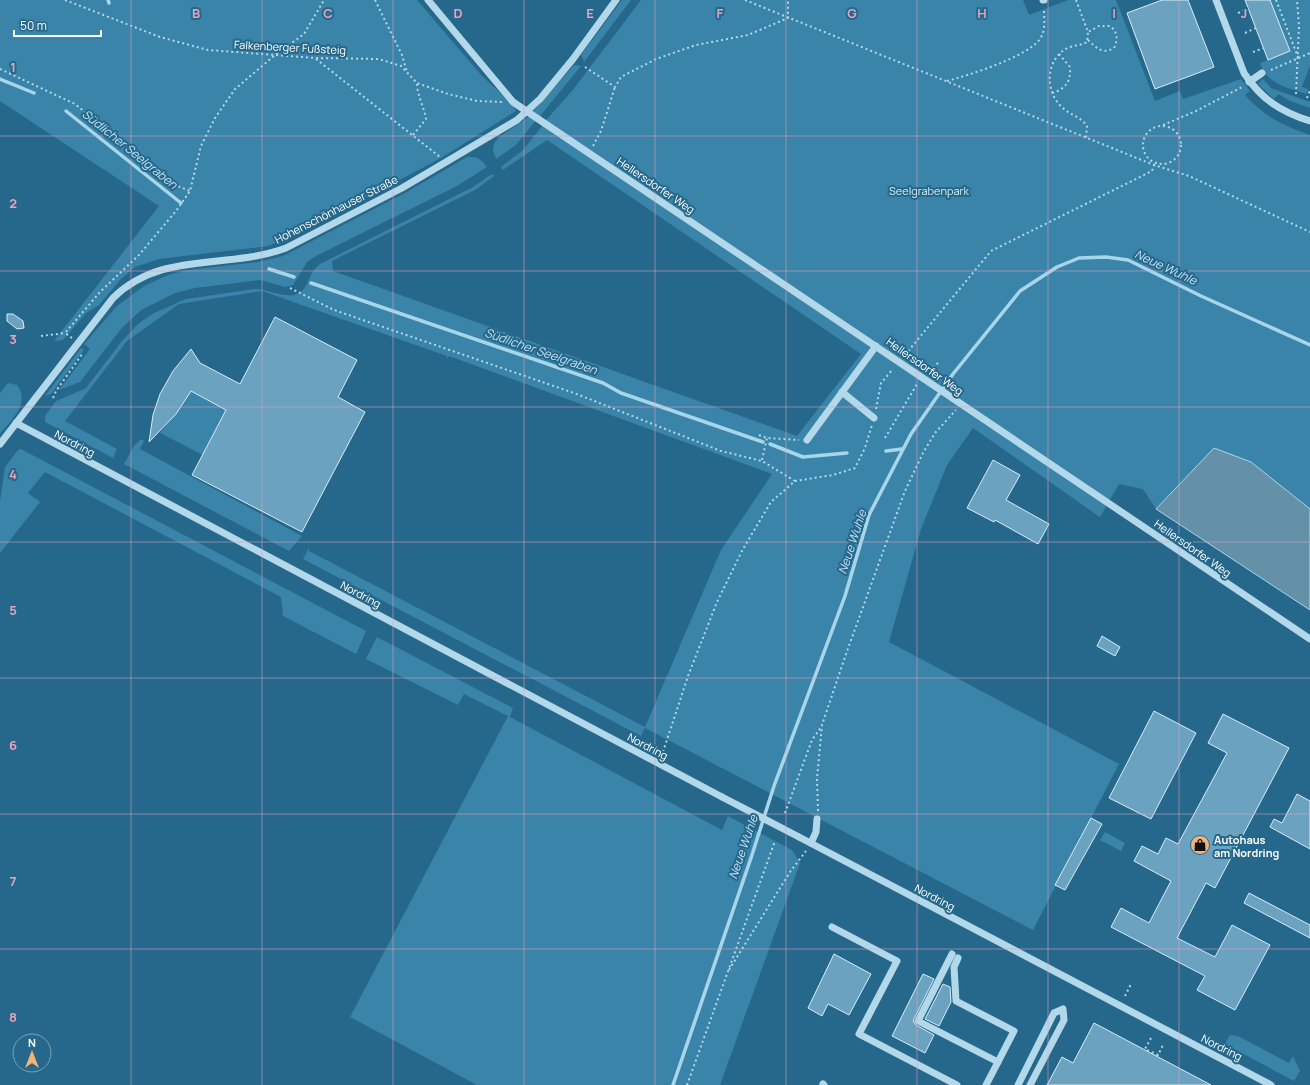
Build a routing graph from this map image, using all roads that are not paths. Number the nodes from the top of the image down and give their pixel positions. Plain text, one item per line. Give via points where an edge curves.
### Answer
1 (428, 0) edge
2 (616, 0) edge
3 (1216, 0) edge
4 (1262, 73) road end
5 (1249, 82) junction
6 (527, 111) junction
7 (1310, 121) edge
8 (876, 346) junction
9 (842, 392) junction
10 (874, 418) road end
11 (16, 423) junction
12 (807, 440) road end
13 (0, 444) edge
14 (1310, 639) edge
15 (817, 819) road end
16 (811, 843) junction
17 (832, 927) dead end
18 (998, 1062) junction
19 (957, 1085) edge
20 (986, 1085) edge
21 (1018, 1085) edge
22 (1030, 1085) edge
23 (1271, 1085) edge

1 - 6 street, Hellersdorfer Weg via 513,102
2 - 6 street, Hohenschönhauser Straße via 563,71
3 - 5 street
4 - 5 street
5 - 7 street via 1270,103
6 - 8 street, Hellersdorfer Weg
6 - 11 street, Hohenschönhauser Straße via 503,129 445,164 282,250 174,266 136,279 113,298
8 - 9 street
8 - 14 street, Hellersdorfer Weg
9 - 10 street
9 - 12 street
11 - 13 street, Hohenschönhauser Straße
11 - 16 street, Nordring, bridge
15 - 16 street via 816,832
16 - 23 street, Nordring
17 - 19 street via 897,961 859,1034
18 - 18 street via 918,1021 955,956 956,1001 1014,1031
18 - 20 street
21 - 22 street via 1054,1014 1063,1009 1064,1020

